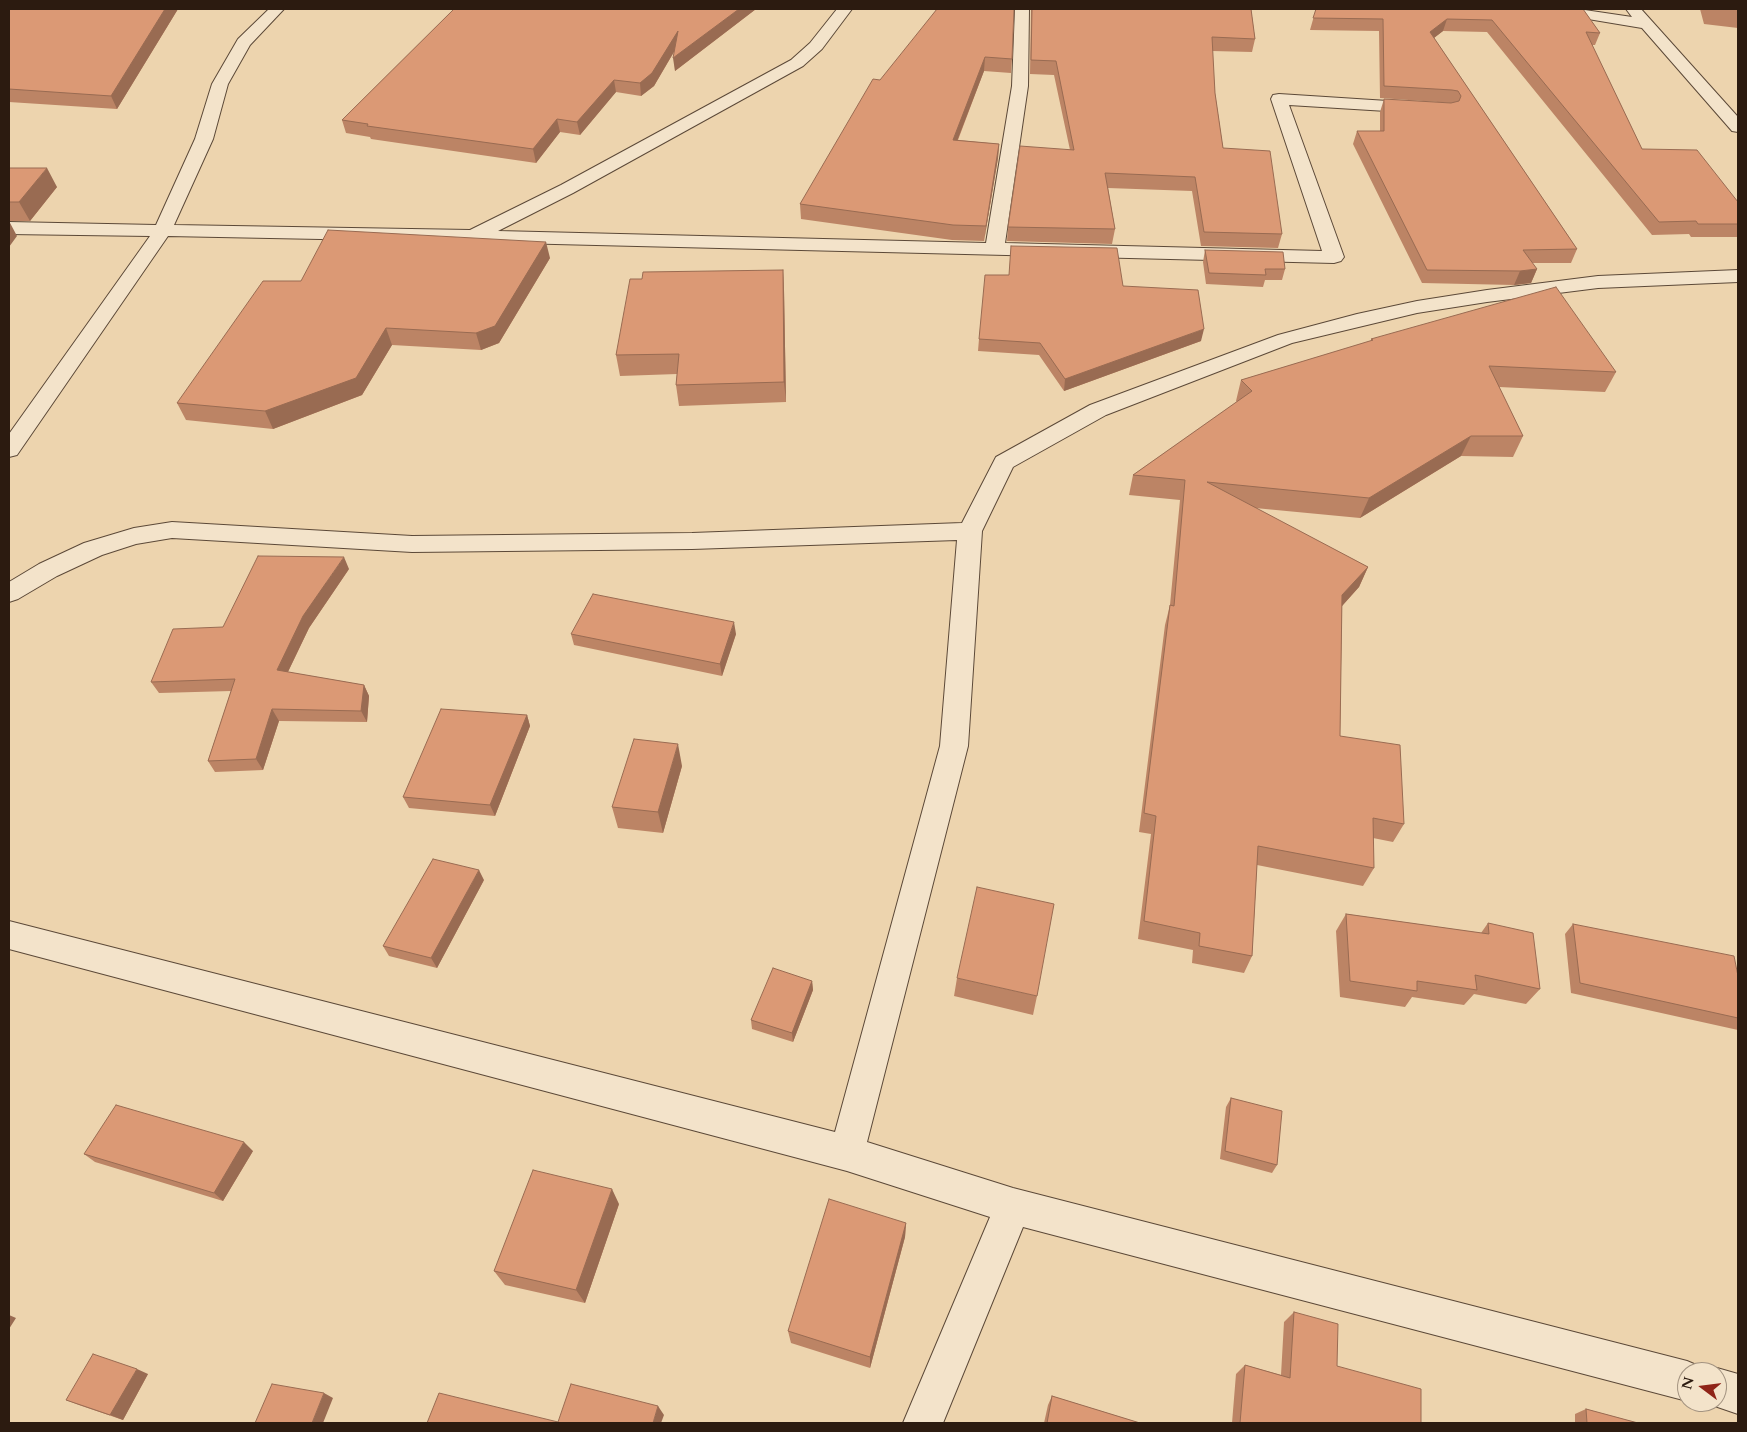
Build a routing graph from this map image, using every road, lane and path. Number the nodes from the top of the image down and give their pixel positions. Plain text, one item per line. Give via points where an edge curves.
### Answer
1 (277, 9) edge
2 (846, 9) edge
3 (1022, 9) edge
4 (1552, 9) edge
5 (1633, 9) edge
6 (1645, 24) junction
7 (1437, 109) edge
8 (1738, 127) edge
9 (9, 228) edge
10 (162, 232) junction
11 (473, 236) junction
12 (995, 247) junction
13 (1738, 276) edge
14 (9, 450) edge
15 (970, 531) junction
16 (9, 594) edge
17 (9, 935) edge
18 (847, 1153) junction
19 (1013, 1206) junction
20 (1677, 1378) edge
21 (923, 1423) edge

1 - 10 street via 244,42 220,84 204,139
2 - 11 street via 816,46 797,63 567,189
3 - 12 street via 1020,86
4 - 6 street
5 - 6 street
6 - 8 street
7 - 12 street via 1278,99 1334,257
9 - 10 street
10 - 11 street
10 - 14 street
11 - 12 street
13 - 15 street via 1598,282 1487,296 1400,310 1285,339 1098,410 1004,462
15 - 16 street via 692,541 412,544 172,530 134,536 93,549 48,570
15 - 18 street via 954,746
17 - 18 street
18 - 19 street
19 - 20 street
19 - 21 street

